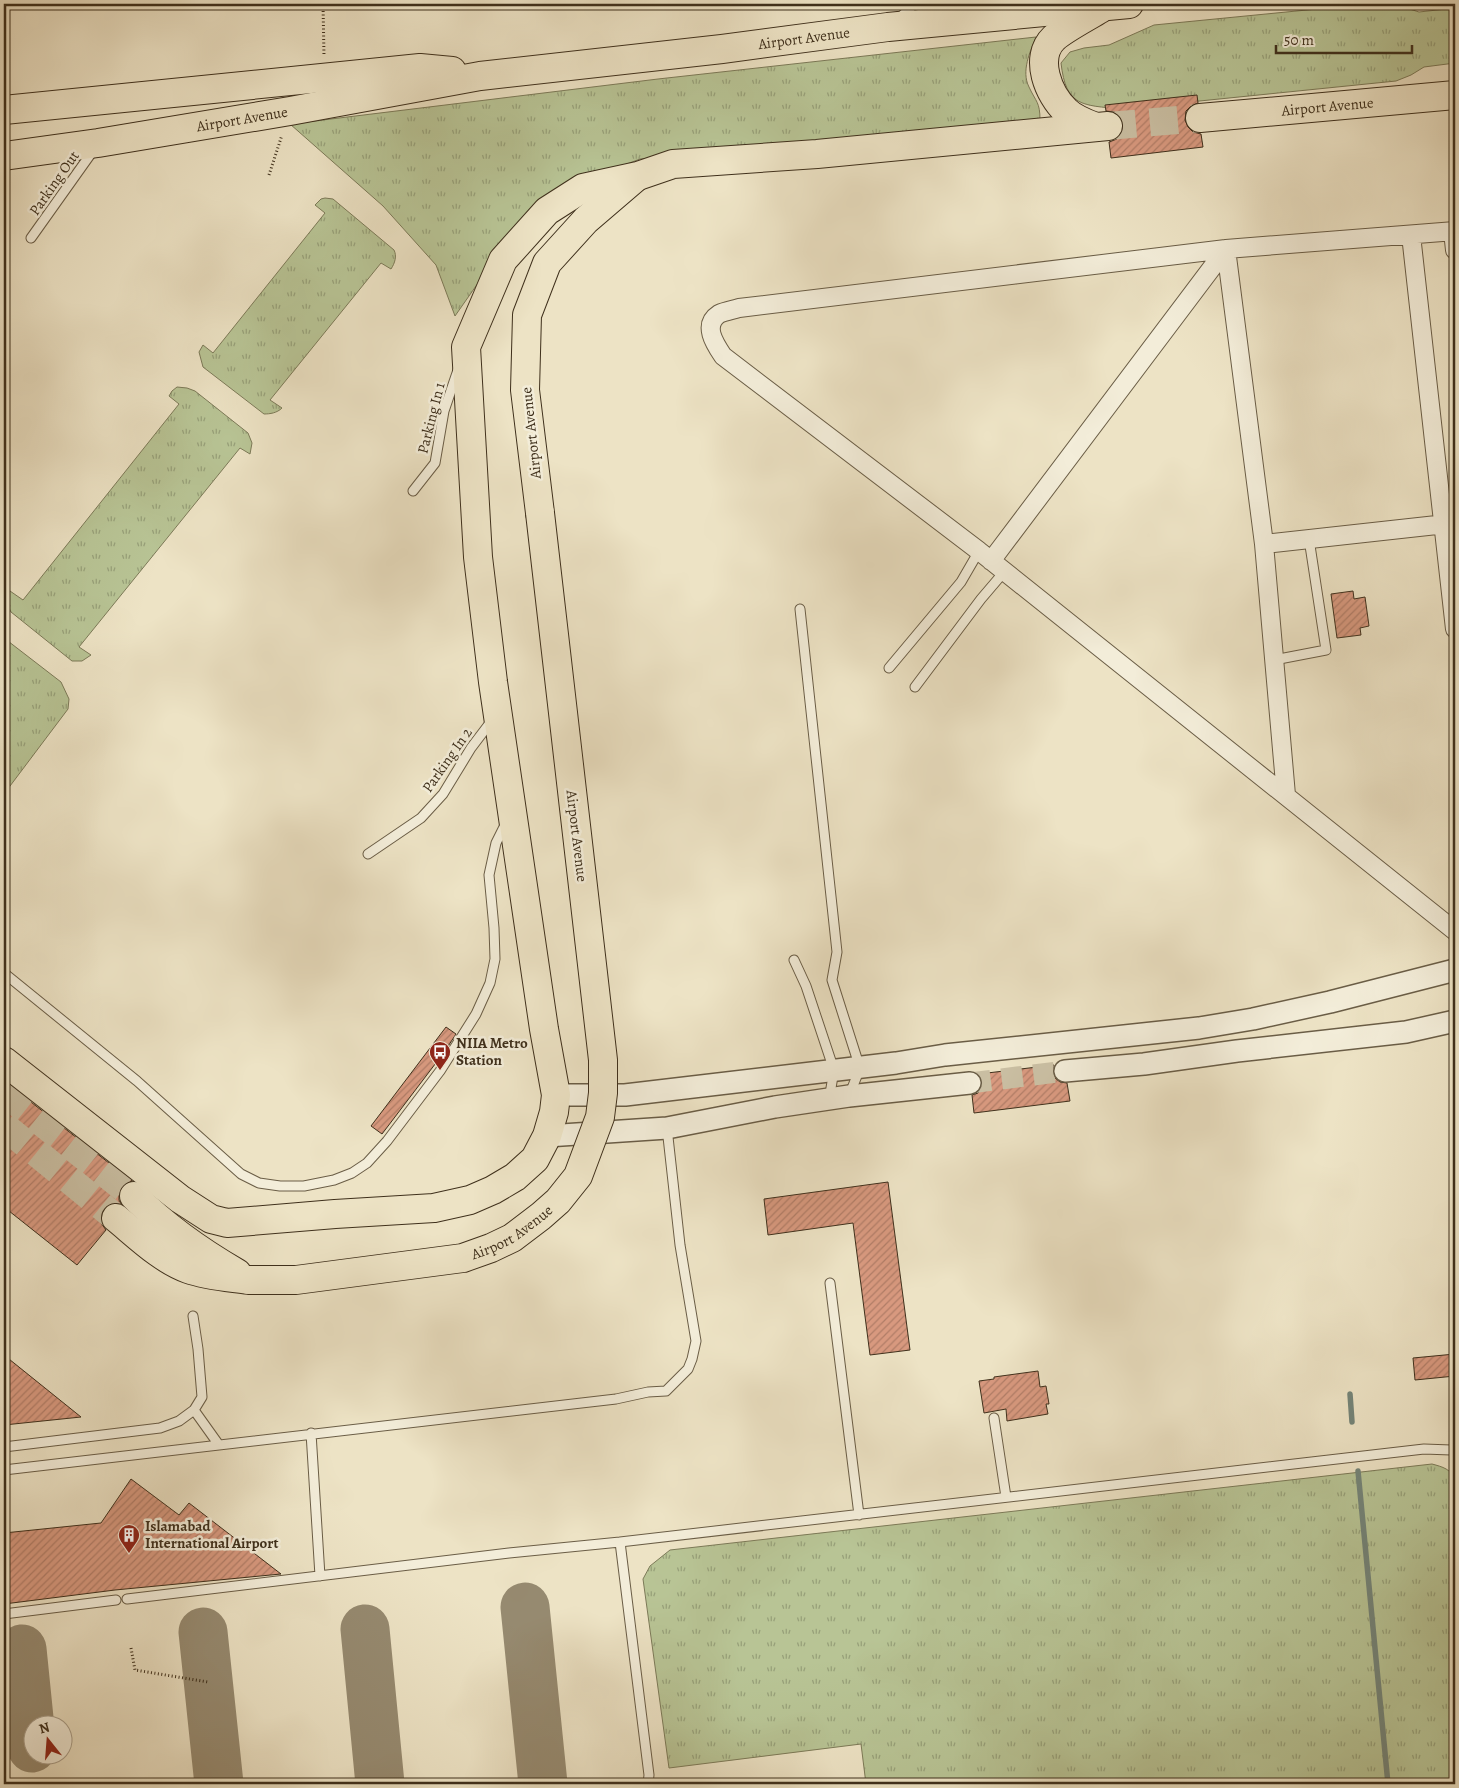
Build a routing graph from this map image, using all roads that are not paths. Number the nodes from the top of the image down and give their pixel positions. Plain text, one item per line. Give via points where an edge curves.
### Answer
1 (915, 4) edge
2 (1117, 5) edge
3 (888, 27) junction
4 (480, 76) junction
5 (1455, 95) edge
6 (4, 110) edge
7 (1200, 118) tunnel mouth
8 (98, 143) junction
9 (4, 156) edge
10 (638, 176) junction
11 (1454, 231) edge
12 (1412, 235) junction
13 (31, 238) dead end
14 (1226, 249) junction
15 (1455, 250) edge
16 (466, 347) junction
17 (413, 491) dead end
18 (1449, 524) edge
19 (1309, 539) junction
20 (1264, 544) junction
21 (991, 561) junction
22 (800, 609) dead end
23 (1455, 629) edge
24 (1274, 660) junction
25 (889, 668) dead end
26 (915, 687) dead end
27 (497, 713) junction
28 (1286, 795) junction
29 (512, 813) junction
30 (368, 854) dead end
31 (1455, 931) edge
32 (794, 960) dead end
33 (1455, 970) edge
34 (4, 973) edge
35 (1455, 1021) edge
36 (945, 1055) junction
37 (4, 1061) edge
38 (860, 1068) junction
39 (834, 1070) junction
40 (1065, 1071) tunnel mouth
41 (970, 1083) tunnel mouth
42 (947, 1085) junction
43 (556, 1095) junction
44 (839, 1098) junction
45 (667, 1128) junction
46 (547, 1136) junction
47 (134, 1196) tunnel mouth
48 (116, 1218) tunnel mouth
49 (249, 1280) junction
50 (830, 1284) dead end
51 (192, 1316) dead end
52 (194, 1410) junction
53 (994, 1418) dead end
54 (311, 1433) junction
55 (219, 1445) junction
56 (4, 1446) edge
57 (1455, 1452) edge
58 (4, 1470) edge
59 (1006, 1497) junction
60 (858, 1515) junction
61 (620, 1542) junction
62 (320, 1576) junction
63 (126, 1599) dead end
64 (116, 1600) dead end
65 (4, 1614) edge
66 (648, 1784) edge

1 - 3 lane
2 - 3 main road, Airport Avenue
2 - 10 main road, Airport Avenue via 1053,39 1044,56 1052,95 1065,111 1074,118 1102,127 673,164
3 - 4 main road, Airport Avenue
4 - 6 main road, Airport Avenue via 420,68
4 - 8 main road, Airport Avenue
5 - 7 main road, Airport Avenue
8 - 9 main road, Airport Avenue
8 - 13 lane, Parking Out
10 - 16 main road, Airport Avenue via 582,188 548,210 503,260
10 - 49 main road, Airport Avenue, bridge via 586,220 546,263 527,315 525,390 603,1060 600,1117 590,1149 578,1176 558,1201 512,1238 490,1248 463,1258 382,1270 296,1280
11 - 12 street
11 - 15 street
12 - 14 street
12 - 18 street
14 - 20 street
14 - 21 street
14 - 21 street via 749,307 719,314 711,325 712,340 723,356
16 - 17 lane, Parking In 1 via 444,411 435,463
16 - 27 main road, Airport Avenue via 478,557
18 - 19 street
18 - 23 street
19 - 20 street
19 - 24 lane via 1326,650
20 - 24 street
21 - 25 lane via 961,582
21 - 26 lane via 981,599
21 - 28 street
22 - 38 lane via 837,952 832,980
24 - 28 street
27 - 29 main road, Airport Avenue
27 - 30 lane, Parking In 2 via 443,794 421,818
28 - 31 street
29 - 34 lane via 496,844 489,875 495,959 490,983 476,1014 387,1141 367,1163 334,1180 304,1186 280,1186 260,1183 241,1174 137,1080
29 - 43 main road, Airport Avenue
32 - 39 lane
33 - 36 street via 1330,1002 1198,1028
35 - 40 street via 1406,1032
36 - 38 street
36 - 42 street
37 - 46 main road via 180,1199 211,1219 227,1223 434,1208 470,1200 515,1177 535,1159
38 - 39 street
38 - 44 lane
39 - 43 street via 625,1096
39 - 44 lane
41 - 42 street
42 - 44 street
43 - 46 main road
44 - 45 street
45 - 46 street
45 - 54 lane via 680,1244 696,1340 688,1369 679,1380 666,1390 616,1399
47 - 49 main road via 154,1216 201,1252
48 - 49 main road, Airport Avenue via 186,1268 208,1275
50 - 60 lane
51 - 52 lane via 202,1397
52 - 55 lane
52 - 56 lane via 179,1421 160,1428
53 - 59 lane
54 - 55 lane
54 - 62 lane
55 - 58 lane
57 - 59 lane via 1424,1449
59 - 60 lane
60 - 61 lane
61 - 62 lane
61 - 66 lane
62 - 63 lane
64 - 65 lane

